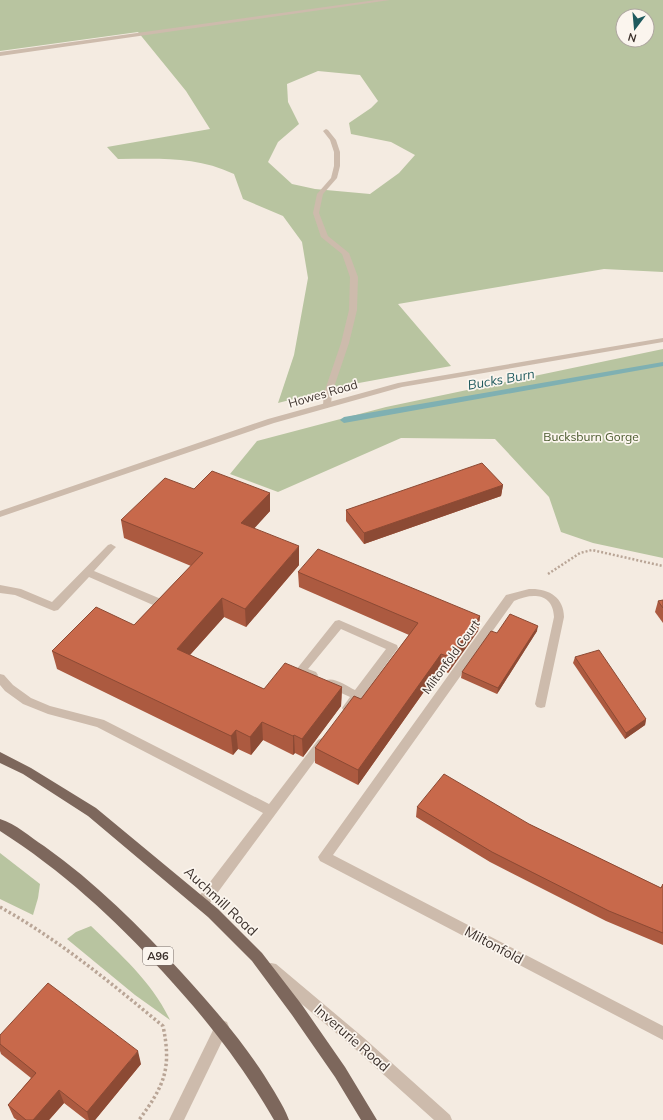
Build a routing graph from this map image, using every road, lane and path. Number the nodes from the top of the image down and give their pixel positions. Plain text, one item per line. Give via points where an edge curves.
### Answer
1 (387, 0) edge
2 (0, 54) edge
3 (326, 131) dead end
4 (663, 340) edge
5 (327, 405) junction
6 (0, 514) edge
7 (111, 547) dead end
8 (663, 566) edge
9 (87, 572) junction
10 (0, 589) edge
11 (533, 591) junction
12 (156, 602) edge
13 (0, 678) edge
14 (357, 696) junction
15 (541, 704) dead end
16 (339, 720) edge
17 (330, 732) edge
18 (0, 757) edge
19 (271, 811) junction
20 (0, 824) edge
21 (324, 857) joint
22 (202, 903) junction
23 (0, 907) edge
24 (257, 957) junction
25 (222, 1028) junction
26 (663, 1033) edge
27 (139, 1120) edge
28 (176, 1120) edge
29 (282, 1120) edge
30 (370, 1120) edge
31 (445, 1120) edge

1 - 2 street
3 - 5 street via 333,140 337,152 337,166 334,178 320,194 316,213 324,237 345,253 354,277 353,310 328,393
4 - 5 street, Howes Road via 401,385
5 - 6 street, Howes Road via 205,443
7 - 9 street
8 - 11 path via 592,550 580,553 536,581
9 - 10 street via 54,607 17,592
9 - 12 street
11 - 15 street via 550,596 558,606 559,617
11 - 21 street, Miltonfold Court via 510,598
13 - 19 street via 27,701 48,710 100,723
14 - 14 street via 301,670 339,624 393,648
14 - 16 street
17 - 19 street
18 - 22 main road, Auchmill Road via 92,812
19 - 22 street
20 - 25 main road, A96 via 77,879 111,908
21 - 26 street, Miltonfold
22 - 24 main road, Auchmill Road
23 - 27 path via 65,947 163,1026 168,1044 164,1080
24 - 30 main road, Auchmill Road via 340,1072
24 - 31 street, Inverurie Road
25 - 28 street
25 - 29 main road, A96 via 244,1058

